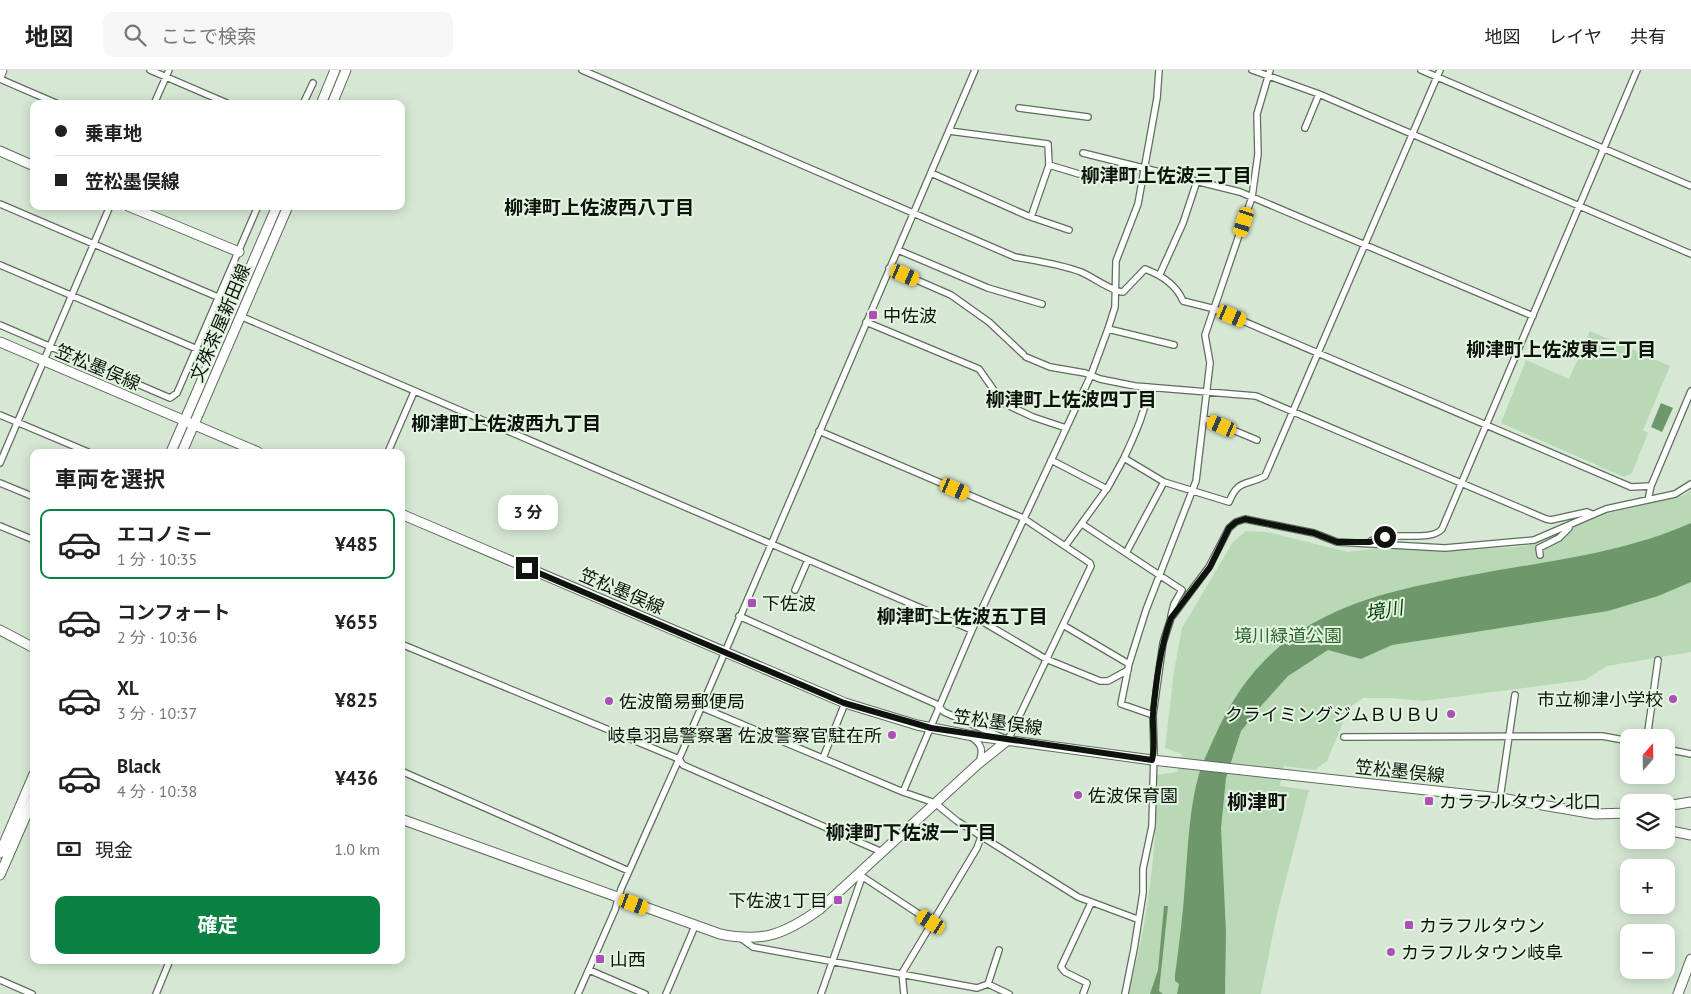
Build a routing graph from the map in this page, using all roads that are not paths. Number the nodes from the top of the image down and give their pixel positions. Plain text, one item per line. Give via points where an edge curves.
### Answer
1 (2, 70) edge
2 (150, 70) edge
3 (169, 70) edge
4 (582, 70) edge
5 (975, 70) edge
6 (1159, 70) edge
7 (1252, 70) edge
8 (1421, 70) edge
9 (1440, 70) edge
10 (1637, 70) edge
11 (333, 71) edge
12 (1269, 72) edge
13 (345, 73) edge
14 (0, 75) edge
15 (166, 77) junction
16 (1437, 77) junction
17 (0, 79) edge
18 (312, 83) dead end
19 (1319, 94) junction
20 (49, 100) edge
21 (156, 100) edge
22 (221, 100) edge
23 (305, 100) edge
24 (322, 100) edge
25 (334, 100) edge
26 (1019, 108) dead end
27 (1088, 118) dead end
28 (1306, 128) dead end
29 (949, 131) junction
30 (1412, 135) junction
31 (1604, 149) junction
32 (0, 151) edge
33 (1083, 153) dead end
34 (30, 164) edge
35 (1049, 165) junction
36 (1144, 167) junction
37 (931, 173) junction
38 (1079, 174) dead end
39 (1197, 181) junction
40 (1691, 186) edge
41 (1252, 196) junction
42 (0, 204) edge
43 (1580, 206) junction
44 (108, 210) edge
45 (138, 210) edge
46 (256, 210) edge
47 (274, 210) edge
48 (286, 210) edge
49 (914, 213) junction
50 (1031, 217) junction
51 (1069, 230) dead end
52 (94, 244) junction
53 (1365, 246) junction
54 (898, 250) junction
55 (239, 252) junction
56 (1691, 254) edge
57 (0, 265) edge
58 (889, 268) junction
59 (1160, 274) junction
60 (1117, 291) junction
61 (72, 296) junction
62 (220, 298) junction
63 (1042, 304) dead end
64 (1215, 309) junction
65 (240, 316) junction
66 (1533, 316) junction
67 (866, 322) junction
68 (0, 325) edge
69 (1108, 330) junction
70 (0, 342) edge
71 (1174, 345) dead end
72 (50, 346) junction
73 (197, 349) junction
74 (1319, 354) junction
75 (44, 361) junction
76 (1091, 375) junction
77 (1148, 387) junction
78 (1691, 390) edge
79 (1207, 391) junction
80 (414, 392) junction
81 (1294, 411) junction
82 (0, 415) edge
83 (1204, 418) junction
84 (184, 421) junction
85 (17, 422) junction
86 (194, 425) junction
87 (1486, 425) junction
88 (1066, 428) junction
89 (818, 431) junction
90 (1257, 440) dead end
91 (81, 449) edge
92 (172, 449) edge
93 (183, 449) edge
94 (251, 449) edge
95 (389, 449) edge
96 (1124, 458) junction
97 (1051, 460) junction
98 (0, 463) edge
99 (1164, 482) junction
100 (0, 483) edge
101 (1461, 483) junction
102 (1691, 484) edge
103 (1651, 486) junction
104 (1107, 489) junction
105 (1194, 490) junction
106 (30, 495) edge
107 (1648, 500) junction
108 (1592, 514) junction
109 (405, 516) edge
110 (1023, 518) junction
111 (1082, 524) junction
112 (1569, 525) junction
113 (0, 526) edge
114 (30, 538) edge
115 (1370, 542) junction
116 (770, 544) junction
117 (1066, 545) junction
118 (1126, 553) junction
119 (1540, 555) dead end
120 (808, 560) junction
121 (1160, 575) junction
122 (795, 590) dead end
123 (739, 616) junction
124 (1171, 618) junction
125 (978, 619) junction
126 (1063, 625) junction
127 (0, 630) edge
128 (972, 630) junction
129 (30, 646) edge
130 (405, 646) edge
131 (724, 652) junction
132 (1046, 659) junction
133 (1658, 660) dead end
134 (1129, 664) junction
135 (1128, 670) junction
136 (1515, 695) dead end
137 (844, 703) junction
138 (701, 707) junction
139 (940, 708) junction
140 (1153, 715) junction
141 (931, 728) junction
142 (1648, 729) edge
143 (968, 735) junction
144 (1510, 736) junction
145 (1344, 737) dead end
146 (1620, 739) edge
147 (1008, 740) junction
148 (1675, 751) edge
149 (1691, 754) edge
150 (823, 758) junction
151 (679, 759) junction
152 (1152, 760) junction
153 (978, 764) junction
154 (405, 773) edge
155 (30, 784) edge
156 (903, 792) junction
157 (1500, 798) junction
158 (1691, 802) edge
159 (935, 803) junction
160 (30, 804) edge
161 (1675, 805) edge
162 (1620, 816) edge
163 (405, 820) edge
164 (1675, 832) edge
165 (1691, 836) edge
166 (981, 837) junction
167 (3, 850) edge
168 (882, 852) junction
169 (629, 871) junction
170 (0, 875) edge
171 (861, 875) junction
172 (618, 898) junction
173 (1091, 903) junction
174 (1137, 919) junction
175 (931, 922) junction
176 (695, 926) junction
177 (742, 939) junction
178 (999, 950) dead end
179 (1691, 959) edge
180 (831, 961) junction
181 (168, 964) edge
182 (589, 970) junction
183 (902, 972) junction
184 (1688, 979) edge
185 (0, 980) edge
186 (988, 984) junction
187 (32, 994) edge
188 (156, 994) edge
189 (578, 994) edge
190 (645, 994) edge
191 (666, 994) edge
192 (821, 994) edge
193 (904, 994) edge
194 (1009, 994) edge
195 (1083, 994) edge
196 (1124, 994) edge
197 (1678, 994) edge

1 - 14 main road
2 - 15 street
3 - 15 street
4 - 49 street
5 - 29 street
6 - 36 street
7 - 12 street
8 - 16 street
9 - 16 street
10 - 31 street
11 - 13 main road
11 - 24 main road
12 - 19 street
12 - 41 street via 1257,114 1258,154
13 - 25 main road
15 - 21 street
15 - 22 street
16 - 30 street
16 - 31 street
17 - 20 street
18 - 23 street
19 - 28 street
19 - 30 street
26 - 27 street
29 - 35 street via 1048,144
29 - 37 street
30 - 43 street
30 - 53 street
31 - 40 street
31 - 43 street
32 - 34 main road
33 - 36 street
35 - 38 street
35 - 50 street
36 - 39 street
36 - 60 street via 1138,204 1118,253
37 - 49 street
37 - 50 street
39 - 41 street
39 - 59 street via 1183,223
41 - 53 street
41 - 64 street
42 - 52 street
43 - 56 street
43 - 66 street
44 - 52 street
45 - 55 main road
46 - 55 street
47 - 84 main road
48 - 65 main road, 文殊茶屋新田線
49 - 54 street
49 - 60 street via 1016,257 1061,265 1102,281
50 - 51 street
52 - 61 street
52 - 62 street
53 - 66 street
53 - 74 street
54 - 58 street
54 - 63 street via 988,288
55 - 62 street
57 - 61 street
58 - 67 street
58 - 76 street via 951,295 989,322 1024,356 1050,367
59 - 60 street via 1145,269 1123,292
59 - 64 street via 1179,291 1183,301
60 - 69 street
61 - 72 street
61 - 73 street
62 - 73 street
64 - 74 street
64 - 79 street via 1205,335 1210,363
65 - 80 street
65 - 86 main road, 文殊茶屋新田線
66 - 87 street
67 - 88 street via 979,369 1003,403
67 - 89 street
68 - 72 street
69 - 71 street
69 - 76 street
70 - 75 main road, 笠松墨俣線
72 - 73 street via 170,398 177,393
72 - 75 street
74 - 81 street
74 - 87 street
75 - 84 main road, 笠松墨俣線
75 - 85 street
76 - 77 street
76 - 88 street
77 - 79 street
77 - 96 street via 1136,431
78 - 103 street
79 - 81 street via 1256,396
79 - 83 street
80 - 95 street
80 - 116 street
81 - 101 street
81 - 105 street via 1265,476 1239,484 1229,502
82 - 85 street
83 - 90 street
83 - 105 street
84 - 86 main road, 笠松墨俣線
84 - 92 main road
85 - 91 street
85 - 98 street
86 - 93 main road, 文殊茶屋新田線
86 - 94 main road, 笠松墨俣線
87 - 101 street
87 - 103 street via 1631,487
88 - 97 street
89 - 110 street
89 - 116 street
96 - 99 street
96 - 104 street
97 - 104 street
97 - 110 street
99 - 105 street
99 - 118 street
100 - 106 street
101 - 108 street via 1546,519 1587,512
101 - 115 street via 1439,533 1395,535
102 - 107 street via 1675,494
103 - 107 street
104 - 111 street
105 - 121 street
107 - 108 street
108 - 112 street
109 - 131 main road, 笠松墨俣線
110 - 117 street
110 - 125 street
111 - 117 street
111 - 118 street
112 - 115 street via 1521,543 1445,548
112 - 119 street via 1559,538 1538,548
113 - 114 street
115 - 124 street via 1337,542 1314,533 1245,519 1236,522 1229,528 1210,567
116 - 120 street
116 - 123 street
117 - 126 street via 1091,566
118 - 121 street
120 - 122 street
120 - 128 street
121 - 124 street via 1182,590
121 - 134 street
123 - 131 street
123 - 139 street
124 - 140 street via 1163,643
125 - 128 street
125 - 132 street
126 - 132 street
126 - 134 street
127 - 129 main road
128 - 139 street
130 - 151 street
131 - 137 main road, 笠松墨俣線
131 - 138 street
132 - 135 street via 1100,681 1108,681
132 - 147 street
133 - 142 street
134 - 135 street
135 - 140 street via 1121,704
136 - 144 street
137 - 141 main road, 笠松墨俣線
137 - 150 street
138 - 150 street
138 - 151 street
139 - 141 street
139 - 147 street
140 - 152 street
141 - 143 main road, 笠松墨俣線
141 - 156 street
143 - 147 main road, 笠松墨俣線
143 - 153 street via 978,741 981,748
144 - 145 street
144 - 146 street via 1602,736
144 - 157 street
147 - 152 main road, 笠松墨俣線
147 - 153 main road
148 - 149 street
150 - 156 street
151 - 168 street via 683,765
151 - 169 street
152 - 157 main road, 笠松墨俣線
152 - 174 street via 1152,826
153 - 159 main road
154 - 169 street
155 - 167 main road
156 - 159 street
157 - 162 main road, 笠松墨俣線
158 - 161 main road
159 - 166 street
159 - 168 main road
160 - 167 main road
163 - 172 main road
164 - 165 main road
166 - 173 street
166 - 175 street
167 - 170 main road
168 - 171 main road
169 - 172 street
171 - 175 street
171 - 177 main road via 794,928 766,938
171 - 180 street via 853,907
172 - 176 main road
172 - 182 street
173 - 174 street
173 - 195 street via 1061,967 1086,983
174 - 196 street
175 - 183 street
176 - 177 main road
176 - 191 street
177 - 180 street via 753,947
178 - 186 street
179 - 184 main road
180 - 183 street
180 - 192 street
181 - 188 street
182 - 189 street
182 - 190 street
183 - 186 street via 977,988
183 - 193 street
184 - 197 main road
185 - 187 street
186 - 194 street

